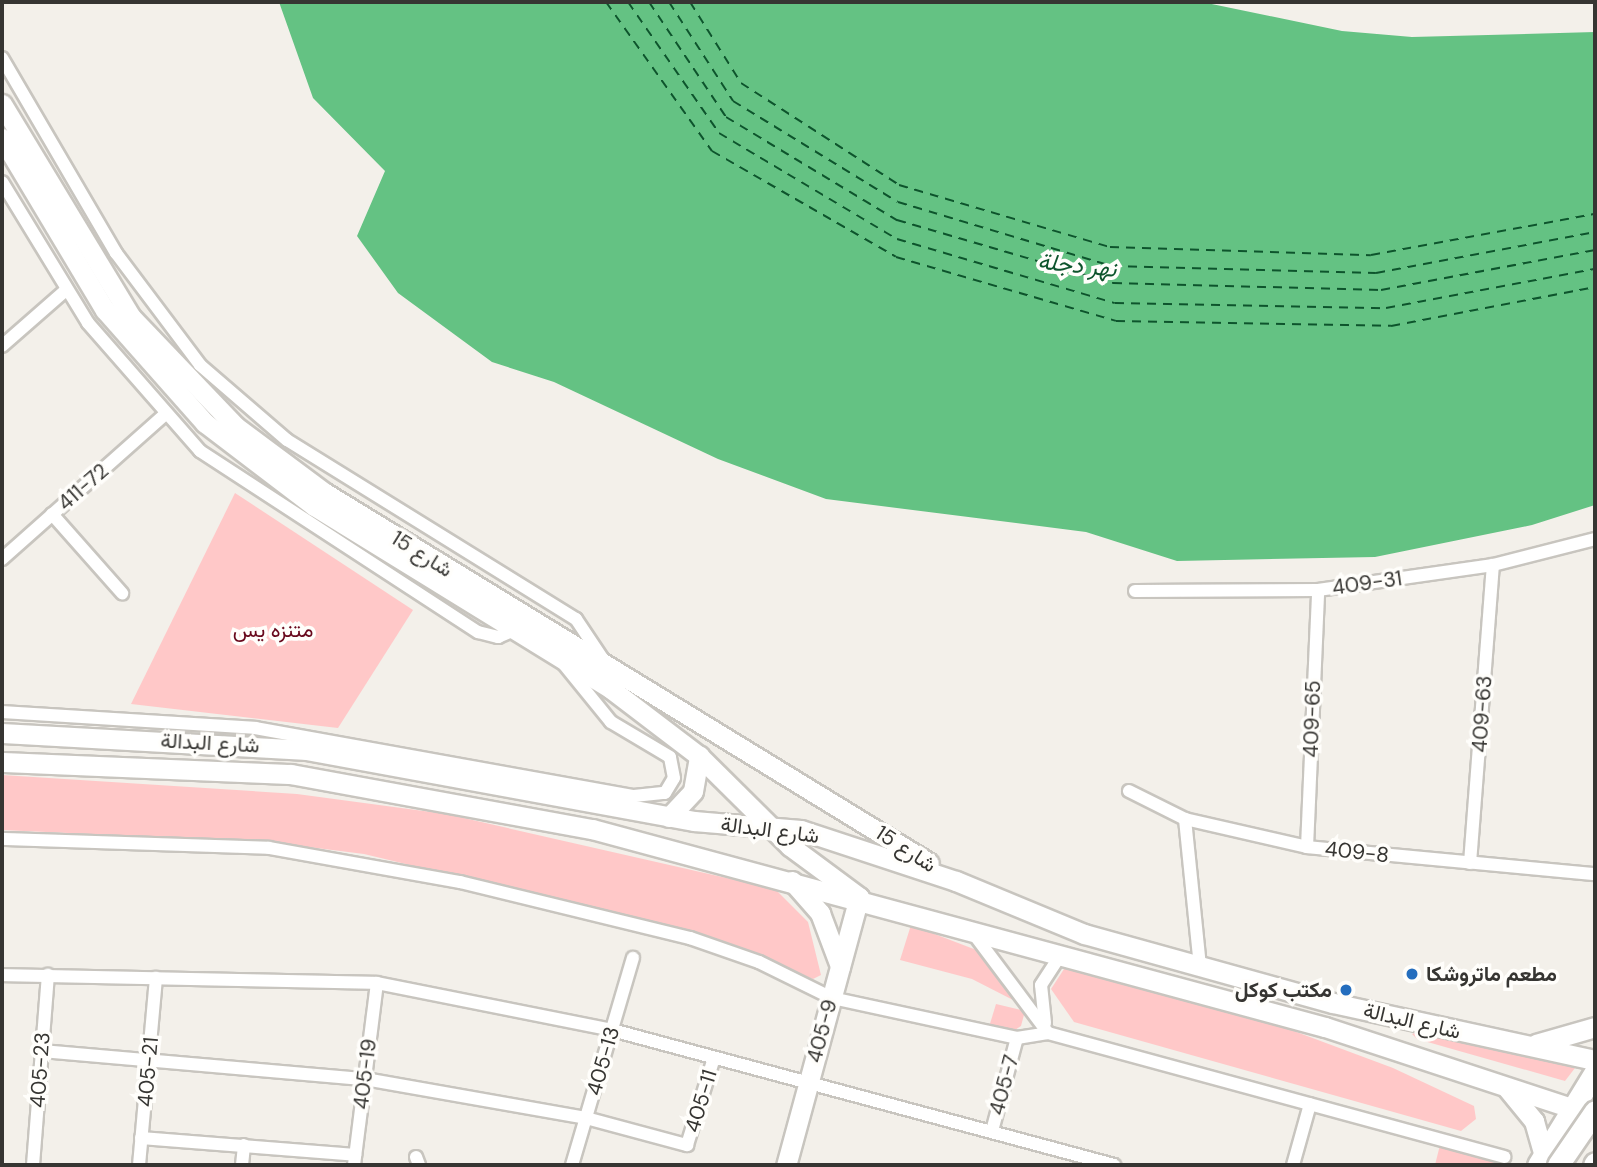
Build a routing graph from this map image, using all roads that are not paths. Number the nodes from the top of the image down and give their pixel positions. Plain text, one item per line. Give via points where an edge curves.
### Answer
1 (2, 58) edge
2 (2, 104) edge
3 (4, 145) edge
4 (2, 181) edge
5 (66, 290) junction
6 (2, 346) edge
7 (164, 415) junction
8 (52, 514) junction
9 (1595, 540) edge
10 (2, 559) edge
11 (1493, 565) junction
12 (457, 585) junction
13 (1318, 590) junction
14 (1135, 591) dead end
15 (529, 592) junction
16 (122, 593) dead end
17 (518, 620) junction
18 (543, 642) junction
19 (599, 669) junction
20 (2, 712) edge
21 (2, 733) edge
22 (699, 756) junction
23 (2, 762) edge
24 (1129, 791) dead end
25 (669, 817) junction
26 (1185, 820) junction
27 (769, 827) junction
28 (2, 839) edge
29 (1307, 847) junction
30 (1470, 863) junction
31 (1595, 874) edge
32 (791, 879) junction
33 (956, 881) junction
34 (859, 897) junction
35 (969, 929) junction
36 (1063, 953) junction
37 (633, 958) dead end
38 (840, 967) junction
39 (1200, 967) junction
40 (2, 975) edge
41 (48, 975) junction
42 (156, 978) junction
43 (377, 984) junction
44 (832, 998) junction
45 (1595, 1027) edge
46 (612, 1030) junction
47 (1048, 1033) junction
48 (1017, 1038) junction
49 (1520, 1046) junction
50 (42, 1051) junction
51 (714, 1058) junction
52 (149, 1059) junction
53 (1595, 1060) edge
54 (1595, 1072) edge
55 (365, 1079) junction
56 (1497, 1081) junction
57 (808, 1083) junction
58 (1310, 1104) junction
59 (1585, 1111) edge
60 (586, 1118) junction
61 (992, 1131) junction
62 (142, 1138) junction
63 (244, 1145) junction
64 (1504, 1157) dead end
65 (355, 1160) edge
66 (1546, 1162) edge
67 (33, 1165) edge
68 (139, 1165) edge
69 (242, 1165) edge
70 (572, 1165) edge
71 (786, 1165) edge
72 (1114, 1165) edge
73 (1293, 1165) edge

1 - 15 street via 116,253 200,365 287,440
2 - 12 main road, شارع 15 via 114,293 190,385 291,469
3 - 12 main road, شارع 15 via 105,310 180,400 286,487
4 - 5 street
5 - 6 street
5 - 7 street
7 - 8 street, 411-72
7 - 17 street via 240,483 438,609 484,635
8 - 10 street, 411-72
8 - 16 street
9 - 11 street, 409-31
11 - 13 street, 409-31
11 - 30 street, 409-63
12 - 17 main road, شارع 15
13 - 14 street, 409-31
13 - 29 street, 409-65
15 - 17 street
15 - 19 street via 583,626
17 - 18 main road, شارع 15
17 - 19 main road, شارع 15
18 - 19 main road, شارع 15
18 - 20 street via 611,722 670,757 674,778 665,793 634,796 255,728
19 - 22 main road, شارع 15
19 - 33 main road, شارع 15
21 - 25 main road, شارع البدالة via 307,750
22 - 25 main road via 693,791
22 - 27 main road, شارع 15
23 - 32 main road, شارع البدالة via 328,779 521,813
24 - 26 street, 409-8
25 - 27 main road, شارع البدالة
26 - 29 street, 409-8
26 - 39 street
27 - 33 main road, شارع البدالة via 817,833
27 - 34 main road, شارع 15
28 - 44 street via 269,848 460,882 690,938 759,962
29 - 30 street, 409-8
30 - 31 street, 409-8
32 - 34 main road, شارع البدالة
32 - 38 main road via 820,913
33 - 39 main road, شارع البدالة via 1051,922
34 - 35 main road, شارع البدالة
34 - 38 main road, 405-9
35 - 36 main road, شارع البدالة
35 - 47 street
36 - 47 street via 1051,961 1041,985
36 - 56 main road, شارع البدالة
37 - 46 street, 405-13
38 - 44 main road, 405-9
39 - 49 main road, شارع البدالة
40 - 41 street
41 - 42 street
41 - 50 street, 405-23
42 - 43 street
42 - 52 street, 405-21
43 - 46 street
43 - 55 street, 405-19
44 - 48 street
44 - 57 main road, 405-9
45 - 49 main road via 1562,1040
46 - 51 street
46 - 60 street, 405-13
47 - 48 street
47 - 58 street
48 - 61 street, 405-7
49 - 53 main road, شارع البدالة
50 - 52 street
50 - 67 street, 405-23
51 - 57 street
51 - 60 street, 405-11 via 687,1145
52 - 55 street
52 - 62 street, 405-21
54 - 59 main road
55 - 60 street
55 - 65 street, 405-19
56 - 59 main road, شارع البدالة
56 - 66 main road via 1534,1121
57 - 61 street
57 - 71 main road, 405-9
58 - 64 street
58 - 73 street
59 - 66 main road, bridge
60 - 70 street, 405-13
61 - 72 street
62 - 63 street
62 - 68 street, 405-21
63 - 65 street
63 - 69 street

